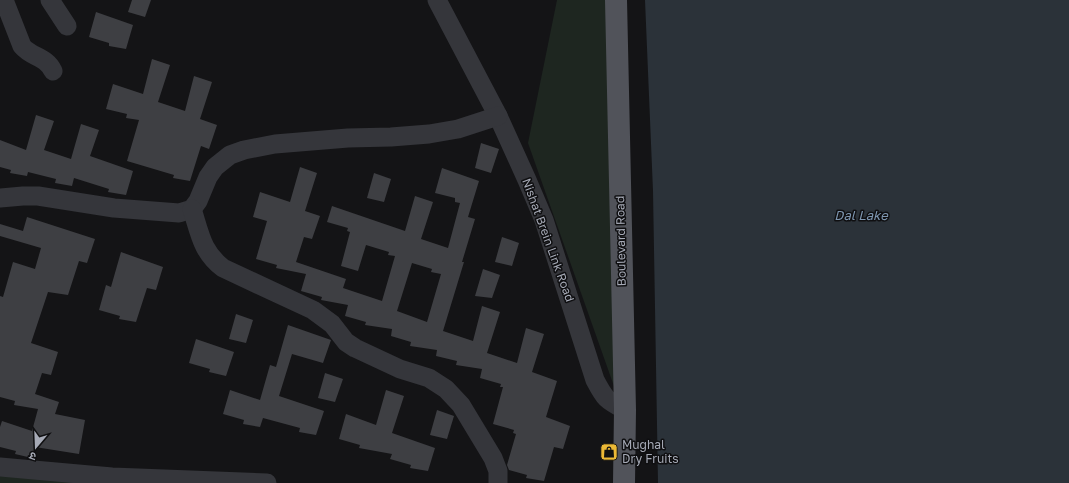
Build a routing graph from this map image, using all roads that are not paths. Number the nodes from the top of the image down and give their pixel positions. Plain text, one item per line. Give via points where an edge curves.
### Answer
1 (4, 0) edge
2 (50, 0) edge
3 (437, 0) edge
4 (616, 0) edge
5 (67, 26) dead end
6 (53, 71) dead end
7 (498, 116) junction
8 (0, 198) edge
9 (192, 209) junction
10 (625, 410) junction
11 (0, 467) edge
12 (267, 483) edge
13 (498, 483) edge
14 (624, 483) edge

1 - 6 street via 22,46 48,63
2 - 5 street
3 - 7 street, Nishat Brein Link Road
4 - 10 main road, Boulevard Road
7 - 9 street via 458,129 429,134 275,144 244,150 230,155 215,167
7 - 10 street, Nishat Brein Link Road via 544,220 595,380 608,401
8 - 9 street via 38,196 114,208 173,213
9 - 13 street via 208,254 223,268 313,310 332,324 354,348 429,378 446,389 461,405 490,452 498,471
10 - 14 main road, Boulevard Road
11 - 12 street via 112,477

